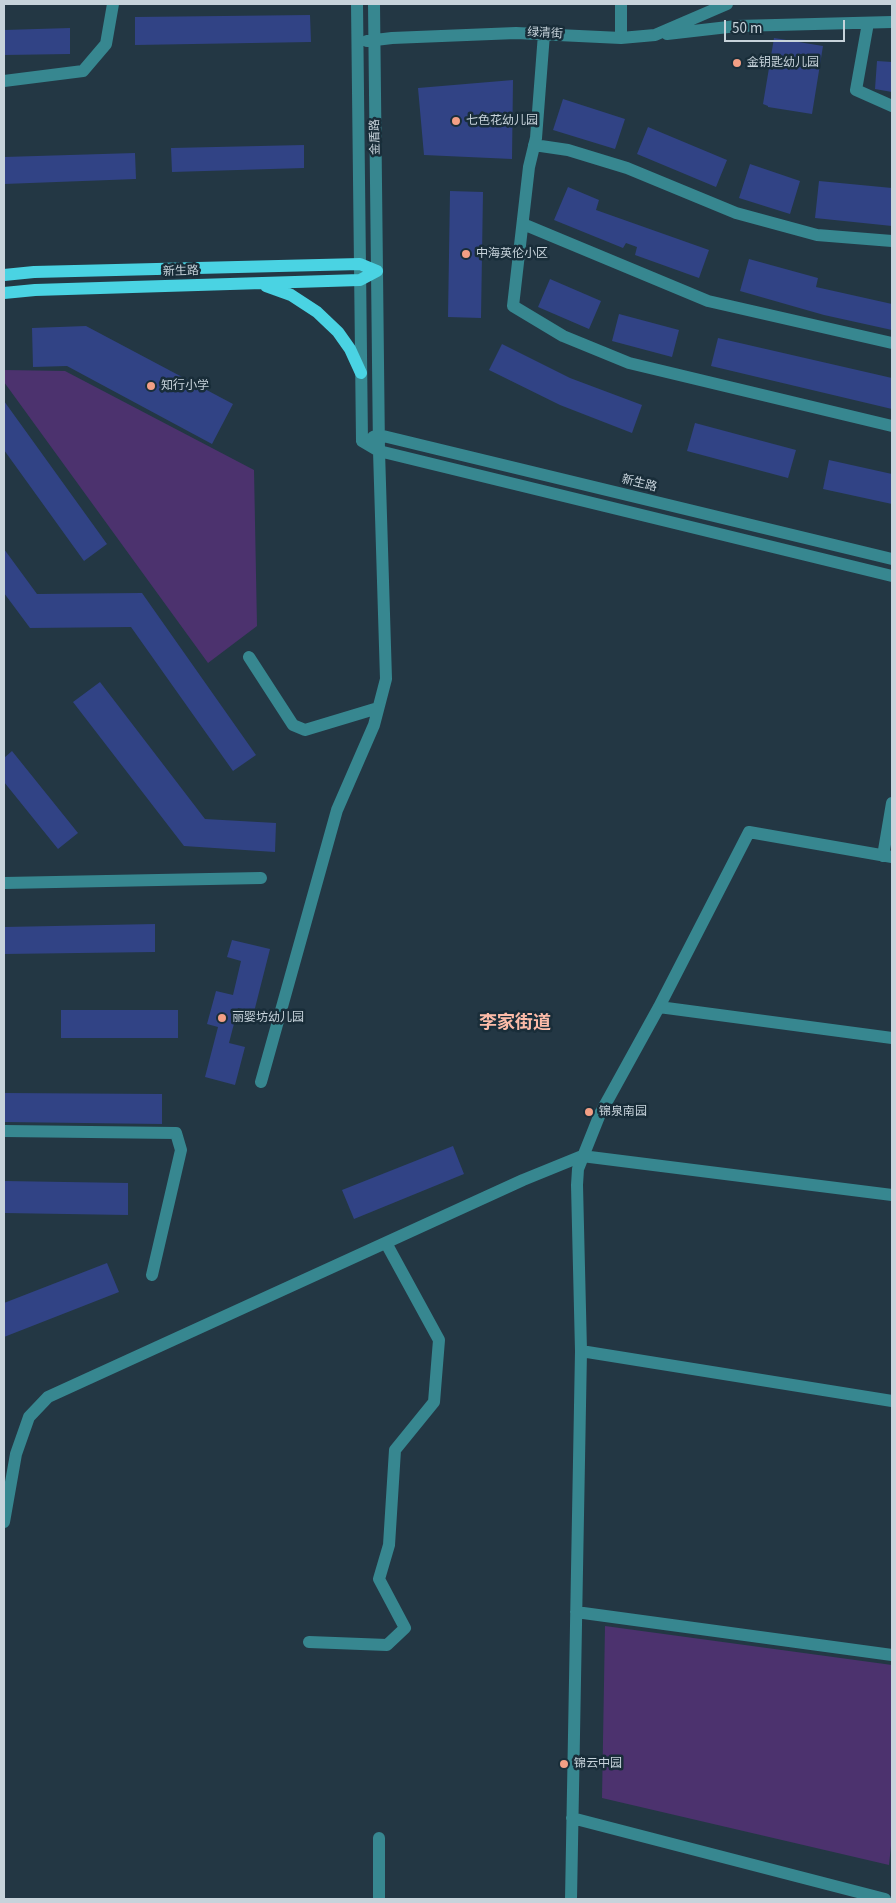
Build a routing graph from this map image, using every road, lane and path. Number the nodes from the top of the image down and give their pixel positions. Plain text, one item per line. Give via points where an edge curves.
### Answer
1 (113, 4) edge
2 (357, 4) edge
3 (374, 4) edge
4 (621, 4) edge
5 (727, 4) edge
6 (868, 22) junction
7 (892, 22) edge
8 (544, 34) junction
9 (655, 35) junction
10 (621, 38) junction
11 (375, 40) junction
12 (358, 43) junction
13 (4, 81) edge
14 (892, 106) edge
15 (534, 145) junction
16 (523, 224) junction
17 (892, 241) edge
18 (360, 264) junction
19 (377, 271) junction
20 (4, 275) edge
21 (360, 280) junction
22 (259, 283) junction
23 (4, 293) edge
24 (892, 343) edge
25 (361, 373) junction
26 (892, 426) edge
27 (379, 435) junction
28 (362, 441) junction
29 (379, 451) junction
30 (892, 559) edge
31 (892, 576) edge
32 (250, 657) dead end
33 (378, 708) junction
34 (892, 803) edge
35 (888, 857) edge
36 (261, 878) dead end
37 (4, 883) edge
38 (659, 1007) junction
39 (892, 1038) edge
40 (261, 1082) dead end
41 (4, 1131) edge
42 (582, 1156) junction
43 (892, 1194) edge
44 (386, 1243) junction
45 (152, 1274) dead end
46 (581, 1352) junction
47 (892, 1401) edge
48 (4, 1522) edge
49 (576, 1612) junction
50 (309, 1642) dead end
51 (892, 1654) edge
52 (572, 1818) junction
53 (379, 1838) dead end
54 (379, 1899) edge
55 (571, 1899) edge
56 (885, 1899) edge

1 - 13 street via 106,44 83,71
2 - 12 street, 金盾路
3 - 11 street, 金盾路
4 - 10 street
5 - 9 street, 绿清街
6 - 7 street
6 - 9 street via 737,26
6 - 14 street via 856,90
8 - 10 street, 绿清街
8 - 11 street, 绿清街
8 - 15 street
9 - 10 street, 绿清街
11 - 12 street, 绿清街
11 - 19 street, 金盾路
12 - 18 street, 金盾路
15 - 16 street
15 - 17 street via 568,150 627,168 736,214 816,235
16 - 24 street via 708,302
16 - 26 street via 514,306 563,336 629,363
18 - 19 main road, 新生路
18 - 20 main road, 新生路
18 - 21 street
19 - 21 main road, 新生路
19 - 27 street
21 - 22 main road, 新生路
21 - 25 street
22 - 23 main road, 新生路
22 - 25 main road via 291,295 317,312 338,332
25 - 28 street
27 - 28 street
27 - 29 street
27 - 30 street, 新生路
28 - 29 street
29 - 31 street
29 - 33 street via 386,679
32 - 33 street via 293,725 305,730
33 - 40 street via 374,725 337,810
34 - 35 street
35 - 38 street via 749,832
36 - 37 street
38 - 39 street
38 - 42 street via 600,1114
41 - 45 street via 176,1133 181,1150
42 - 43 street
42 - 44 street
42 - 46 street via 577,1185
44 - 48 street via 48,1397 29,1417 16,1454
44 - 50 street via 438,1340 434,1402 395,1450 389,1545 379,1579 405,1628 387,1645
46 - 47 street
46 - 49 street
49 - 51 street
49 - 52 street
52 - 55 street
52 - 56 street
53 - 54 street

